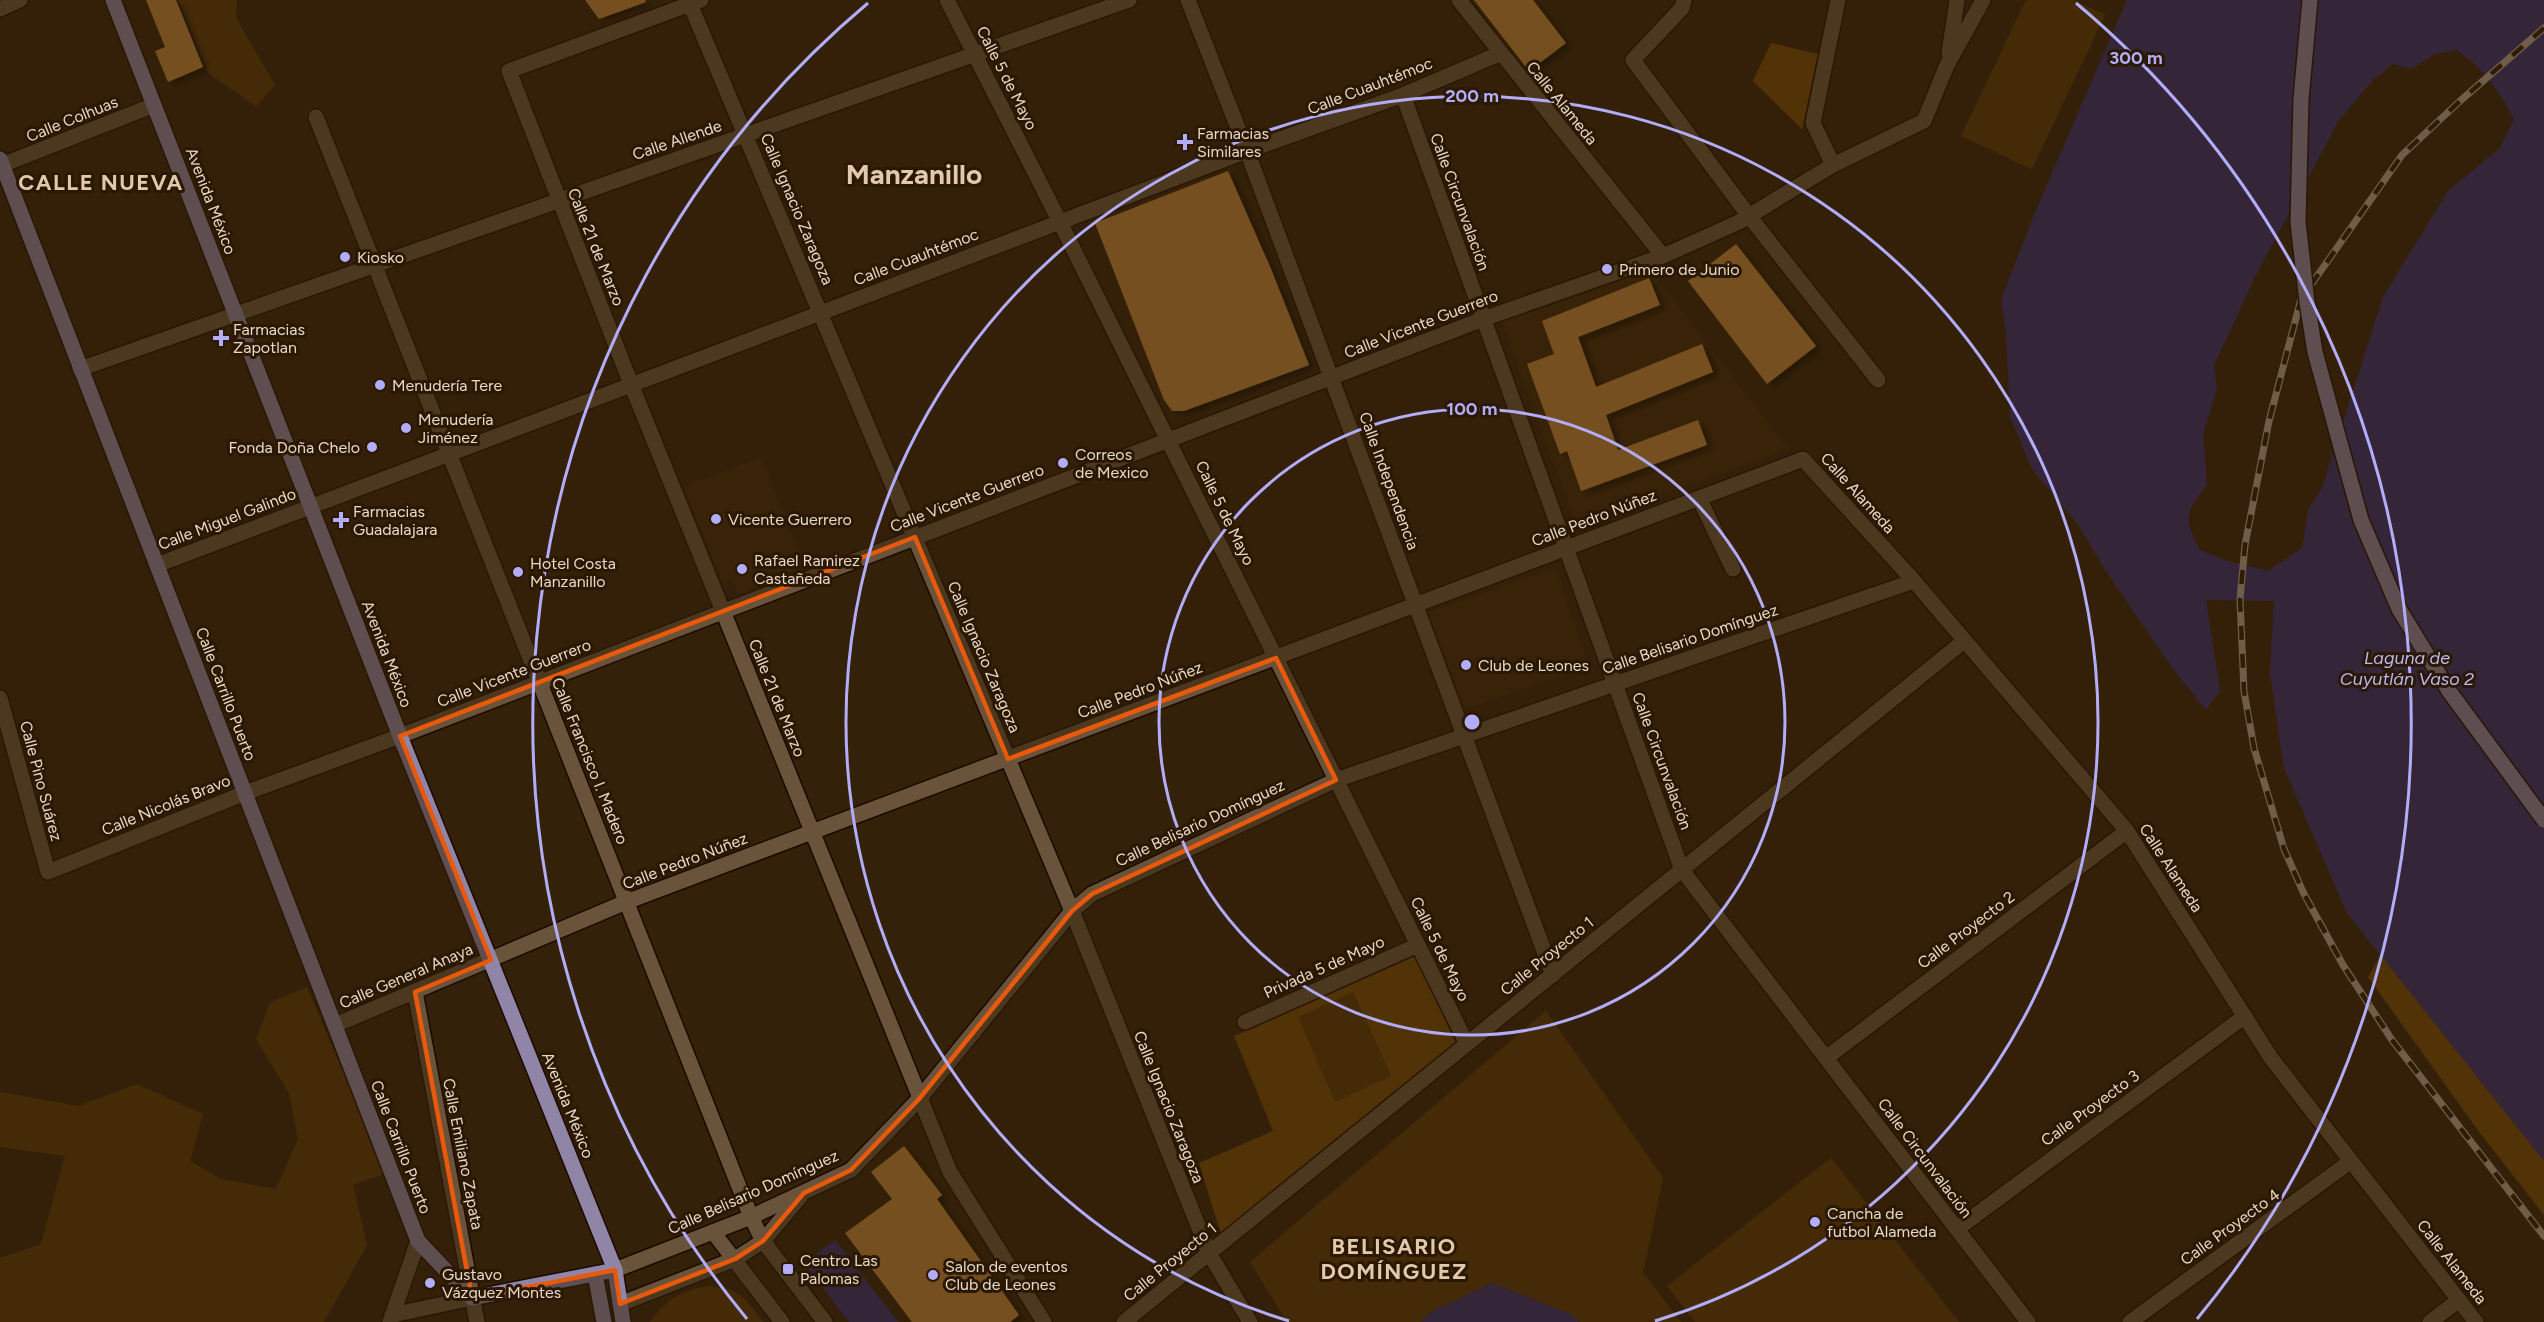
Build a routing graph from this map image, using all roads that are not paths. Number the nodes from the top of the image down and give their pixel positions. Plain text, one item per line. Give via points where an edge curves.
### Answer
1 (20, 0) edge
2 (113, 0) edge
3 (947, 0) edge
4 (1130, 0) edge
5 (1188, 0) edge
6 (1459, 0) edge
7 (1684, 0) edge
8 (1838, 0) edge
9 (1957, 0) edge
10 (1983, 0) edge
11 (2310, 0) edge
12 (696, 2) edge
13 (0, 9) edge
14 (975, 54) junction
15 (1499, 54) junction
16 (1947, 65) junction
17 (1402, 95) junction
18 (154, 105) junction
19 (316, 117) dead end
20 (746, 135) junction
21 (1247, 151) junction
22 (1, 162) edge
23 (1833, 165) junction
24 (558, 201) junction
25 (1749, 216) junction
26 (1060, 222) junction
27 (1663, 256) junction
28 (374, 266) junction
29 (821, 313) junction
30 (236, 314) junction
31 (1483, 319) junction
32 (80, 369) junction
33 (1331, 377) junction
34 (1878, 380) dead end
35 (631, 384) junction
36 (1168, 440) junction
37 (448, 453) junction
38 (1803, 459) joint
39 (1699, 498) junction
40 (310, 506) junction
41 (915, 537) junction
42 (1566, 548) junction
43 (157, 565) junction
44 (1733, 570) dead end
45 (1914, 581) junction
46 (1415, 605) junction
47 (723, 612) junction
48 (1964, 641) junction
49 (1276, 658) junction
50 (539, 682) junction
51 (1615, 684) junction
52 (0, 698) edge
53 (400, 736) junction
54 (1464, 736) junction
55 (1008, 759) junction
56 (1336, 780) junction
57 (245, 793) junction
58 (2544, 820) edge
59 (2127, 831) junction
60 (812, 833) junction
61 (1682, 870) junction
62 (48, 872) joint
63 (626, 902) junction
64 (1072, 911) junction
65 (1418, 945) junction
66 (491, 960) junction
67 (1553, 975) junction
68 (415, 992) junction
69 (2245, 1016) junction
70 (1245, 1022) dead end
71 (334, 1025) junction
72 (1467, 1044) junction
73 (1826, 1058) junction
74 (919, 1099) junction
75 (2351, 1161) junction
76 (804, 1193) junction
77 (751, 1216) junction
78 (1957, 1229) junction
79 (713, 1232) junction
80 (418, 1241) junction
81 (763, 1241) junction
82 (1209, 1253) junction
83 (735, 1259) junction
84 (615, 1270) junction
85 (594, 1274) junction
86 (472, 1298) junction
87 (2459, 1300) junction
88 (620, 1304) junction
89 (391, 1318) edge
90 (477, 1322) edge
91 (604, 1322) edge
92 (624, 1322) edge
93 (782, 1322) edge
94 (825, 1322) edge
95 (1044, 1322) edge
96 (1124, 1322) edge
97 (1250, 1322) edge
98 (2028, 1322) edge
99 (2130, 1322) edge
100 (2430, 1322) edge
101 (2476, 1322) edge

1 - 13 street
2 - 18 main road, Avenida México
3 - 14 street, Calle 5 de Mayo
4 - 14 street, Calle Allende
5 - 21 street, Calle Independencia
6 - 15 street, Calle Alameda
7 - 25 street via 1682,8 1633,60
8 - 23 street via 1813,123
9 - 16 street
10 - 16 street
11 - 58 main road, bridge via 2301,99 2298,222 2315,352 2361,520 2398,609 2449,691
12 - 20 street, Calle Ignacio Zaragoza
12 - 24 street, Calle 21 de Marzo via 508,71
14 - 20 street, Calle Allende
14 - 26 street, Calle 5 de Mayo
15 - 17 street, Calle Cuauhtémoc
15 - 27 street, Calle Alameda
16 - 23 street, Calle Vicente Guerrero via 1924,122
17 - 21 street, Calle Cuauhtémoc
17 - 31 street, Calle Circunvalación
18 - 22 street, Calle Colhuas
18 - 30 main road, Avenida México
19 - 28 street, Calle Francisco I. Madero
20 - 24 street, Calle Allende
20 - 29 street, Calle Ignacio Zaragoza
21 - 26 street, Calle Cuauhtémoc
21 - 33 street, Calle Independencia
22 - 32 main road, Calle Carrillo Puerto
23 - 25 street, Calle Vicente Guerrero
24 - 28 street, Calle Allende
24 - 35 street, Calle 21 de Marzo
25 - 27 street, Calle Vicente Guerrero
25 - 34 street
26 - 29 street, Calle Cuauhtémoc
26 - 36 street, Calle 5 de Mayo
27 - 31 street, Calle Vicente Guerrero
28 - 30 street, Calle Allende
28 - 37 street, Calle Francisco I. Madero
29 - 35 street, Calle Cuauhtémoc
29 - 41 street, Calle Ignacio Zaragoza
30 - 32 street, Calle Allende
30 - 40 main road, Avenida México
31 - 33 street, Calle Vicente Guerrero
31 - 42 street, Calle Circunvalación
32 - 43 main road, Calle Carrillo Puerto
33 - 36 street, Calle Vicente Guerrero
33 - 46 street, Calle Independencia
35 - 37 street, Calle Cuauhtémoc
35 - 47 street, Calle 21 de Marzo
36 - 41 street, Calle Vicente Guerrero
36 - 49 street, Calle 5 de Mayo
37 - 40 street, Calle Cuauhtémoc
37 - 50 street, Calle Francisco I. Madero
38 - 39 street, Calle Pedro Núñez
38 - 45 street, Calle Alameda
39 - 42 street, Calle Pedro Núñez
39 - 44 street
40 - 43 street, Calle Miguel Galindo
40 - 53 main road, Avenida México
41 - 47 street, Calle Vicente Guerrero
41 - 55 street, Calle Ignacio Zaragoza
42 - 46 street, Calle Pedro Núñez
42 - 51 street, Calle Circunvalación
43 - 57 main road, Calle Carrillo Puerto
45 - 48 street, Calle Alameda
45 - 51 street, Calle Belisario Domínguez
46 - 49 street, Calle Pedro Núñez
46 - 54 street, Calle Independencia
47 - 50 street, Calle Vicente Guerrero
47 - 60 street, Calle 21 de Marzo
48 - 59 street, Calle Alameda
48 - 61 street, Calle Proyecto 1
49 - 55 street, Calle Pedro Núñez
49 - 56 street, Calle 5 de Mayo
50 - 53 street, Calle Vicente Guerrero
50 - 63 street, Calle Francisco I. Madero
51 - 54 street, Calle Belisario Domínguez
51 - 61 street, Calle Circunvalación
52 - 62 street, Calle Pino Suárez
53 - 57 street, Calle Nicolás Bravo
53 - 66 main road, Avenida México
54 - 56 street, Calle Belisario Domínguez
54 - 67 street, Calle Independencia
55 - 60 street, Calle Pedro Núñez
55 - 64 street, Calle Ignacio Zaragoza
56 - 64 street, Calle Belisario Domínguez via 1092,894
56 - 65 street, Calle 5 de Mayo
57 - 62 street, Calle Nicolás Bravo
57 - 71 main road, Calle Carrillo Puerto
59 - 69 street, Calle Alameda
59 - 73 street, Calle Proyecto 2
60 - 63 street, Calle Pedro Núñez
60 - 74 street, Calle 21 de Marzo
61 - 67 street, Calle Proyecto 1
61 - 73 street, Calle Circunvalación
63 - 66 street, Calle Pedro Núñez
63 - 77 street, Calle Francisco I. Madero
64 - 74 street, Calle Belisario Domínguez
64 - 82 street, Calle Ignacio Zaragoza
65 - 70 street, Privada 5 de Mayo
65 - 72 street, Calle 5 de Mayo
66 - 68 street, Calle General Anaya
66 - 84 main road, Avenida México
67 - 72 street, Calle Proyecto 1
68 - 71 street, Calle General Anaya
68 - 86 street, Calle Emiliano Zapata
69 - 75 street, Calle Alameda via 2271,1058
69 - 78 street, Calle Proyecto 3
71 - 80 main road, Calle Carrillo Puerto
72 - 82 street, Calle Proyecto 1
73 - 78 street, Calle Circunvalación
74 - 76 street, Calle Belisario Domínguez via 851,1170
74 - 95 street, Calle 21 de Marzo via 950,1172
75 - 87 street, Calle Alameda
75 - 99 street, Calle Proyecto 4
76 - 77 street, Calle Belisario Domínguez
76 - 81 street
77 - 79 street, Calle Belisario Domínguez
77 - 81 street, Calle Francisco I. Madero
78 - 98 street, Calle Circunvalación
79 - 83 street
79 - 84 street, Calle Belisario Domínguez
80 - 86 main road, Calle Carrillo Puerto
80 - 89 street
81 - 83 street
81 - 94 street, Calle Francisco I. Madero
82 - 96 street, Calle Proyecto 1
82 - 97 street, Calle Ignacio Zaragoza
83 - 88 street
83 - 93 street
84 - 85 main road
84 - 88 main road, Avenida México
85 - 86 main road
85 - 91 main road
86 - 89 street
86 - 90 street, Calle Emiliano Zapata
87 - 100 street
87 - 101 street, Calle Alameda
88 - 92 main road, Avenida México

